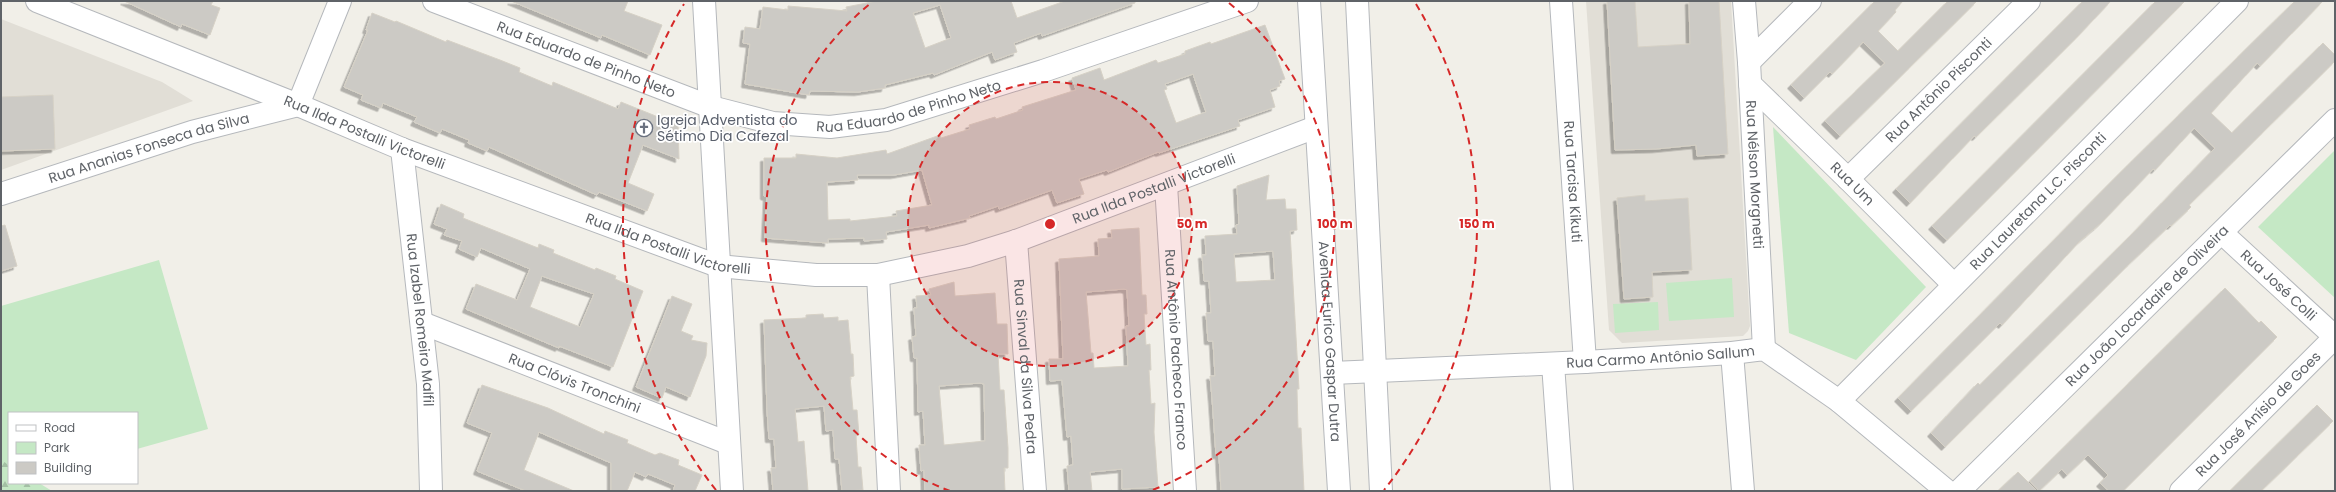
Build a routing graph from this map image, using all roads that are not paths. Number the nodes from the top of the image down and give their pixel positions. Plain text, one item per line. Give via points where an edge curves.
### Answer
1 (37, 1) edge
2 (340, 1) edge
3 (434, 1) edge
4 (704, 1) edge
5 (1247, 1) edge
6 (1309, 1) edge
7 (1357, 1) edge
8 (1561, 1) edge
9 (1744, 1) edge
10 (1810, 1) edge
11 (2029, 1) edge
12 (2237, 1) edge
13 (1749, 62) junction
14 (1750, 84) junction
15 (298, 105) junction
16 (711, 107) junction
17 (2335, 120) edge
18 (1316, 127) junction
19 (402, 149) junction
20 (1848, 178) junction
21 (1166, 185) junction
22 (1, 194) edge
23 (2222, 233) junction
24 (1016, 241) junction
25 (718, 266) junction
26 (878, 275) junction
27 (1954, 285) junction
28 (422, 323) junction
29 (2335, 337) edge
30 (1764, 349) junction
31 (1732, 353) junction
32 (1585, 362) junction
33 (1553, 364) junction
34 (1374, 371) junction
35 (1332, 373) junction
36 (1839, 401) junction
37 (728, 443) junction
38 (431, 491) edge
39 (732, 491) edge
40 (889, 491) edge
41 (1035, 491) edge
42 (1185, 491) edge
43 (1339, 491) edge
44 (1381, 491) edge
45 (1562, 491) edge
46 (1743, 491) edge
47 (1947, 491) edge
48 (1959, 491) edge
49 (2181, 491) edge

1 - 15 street, Rua Ilda Postalli Victorelli
2 - 15 street
3 - 16 street, Rua Eduardo de Pinho Neto
4 - 16 street
5 - 16 street, Rua Eduardo de Pinho Neto via 1044,71 886,120 830,128 780,124
6 - 18 street, Avenida Eurico Gaspar Dutra
7 - 34 street
8 - 32 street, Rua Tarcisa Kikuti
9 - 13 street, Rua Nélson Morgnetti
10 - 13 street
11 - 20 street, Rua Antônio Pisconti
12 - 27 street, Rua Lauretana L.C. Pisconti
13 - 14 street, Rua Nélson Morgnetti
14 - 20 street, Rua Um
14 - 30 street, Rua Nélson Morgnetti
15 - 19 street, Rua Ilda Postalli Victorelli
15 - 22 street, Rua Ananias Fonseca da Silva via 192,132
16 - 25 street
17 - 23 street, Rua João Locardaire de Oliveira
18 - 21 street, Rua Ilda Postalli Victorelli
18 - 35 street, Avenida Eurico Gaspar Dutra
19 - 25 street, Rua Ilda Postalli Victorelli
19 - 28 street, Rua Izabel Romeiro Malfil
20 - 27 street, Rua Um
21 - 24 street, Rua Ilda Postalli Victorelli
21 - 42 street, Rua Antônio Pacheco Franco
23 - 29 street, Rua José Colli
23 - 48 street, Rua João Locardaire de Oliveira
24 - 26 street, Rua Ilda Postalli Victorelli via 968,256
24 - 41 street, Rua Sinval da Silva Pedra
25 - 26 street, Rua Ilda Postalli Victorelli via 816,276
25 - 37 street
26 - 40 street
27 - 36 street, Rua Lauretana L.C. Pisconti
28 - 37 street, Rua Clóvis Tronchini
28 - 38 street, Rua Izabel Romeiro Malfil via 428,384
29 - 49 street, Rua José Anísio de Goes
30 - 31 street, Rua Carmo Antônio Sallum
30 - 36 street, Rua Carmo Antônio Sallum
31 - 32 street, Rua Carmo Antônio Sallum
31 - 46 street
32 - 33 street, Rua Carmo Antônio Sallum
33 - 34 street, Rua Carmo Antônio Sallum
33 - 45 street
34 - 35 street, Rua Carmo Antônio Sallum
34 - 44 street
35 - 43 street, Avenida Eurico Gaspar Dutra
36 - 47 street, Rua Carmo Antônio Sallum
37 - 39 street

